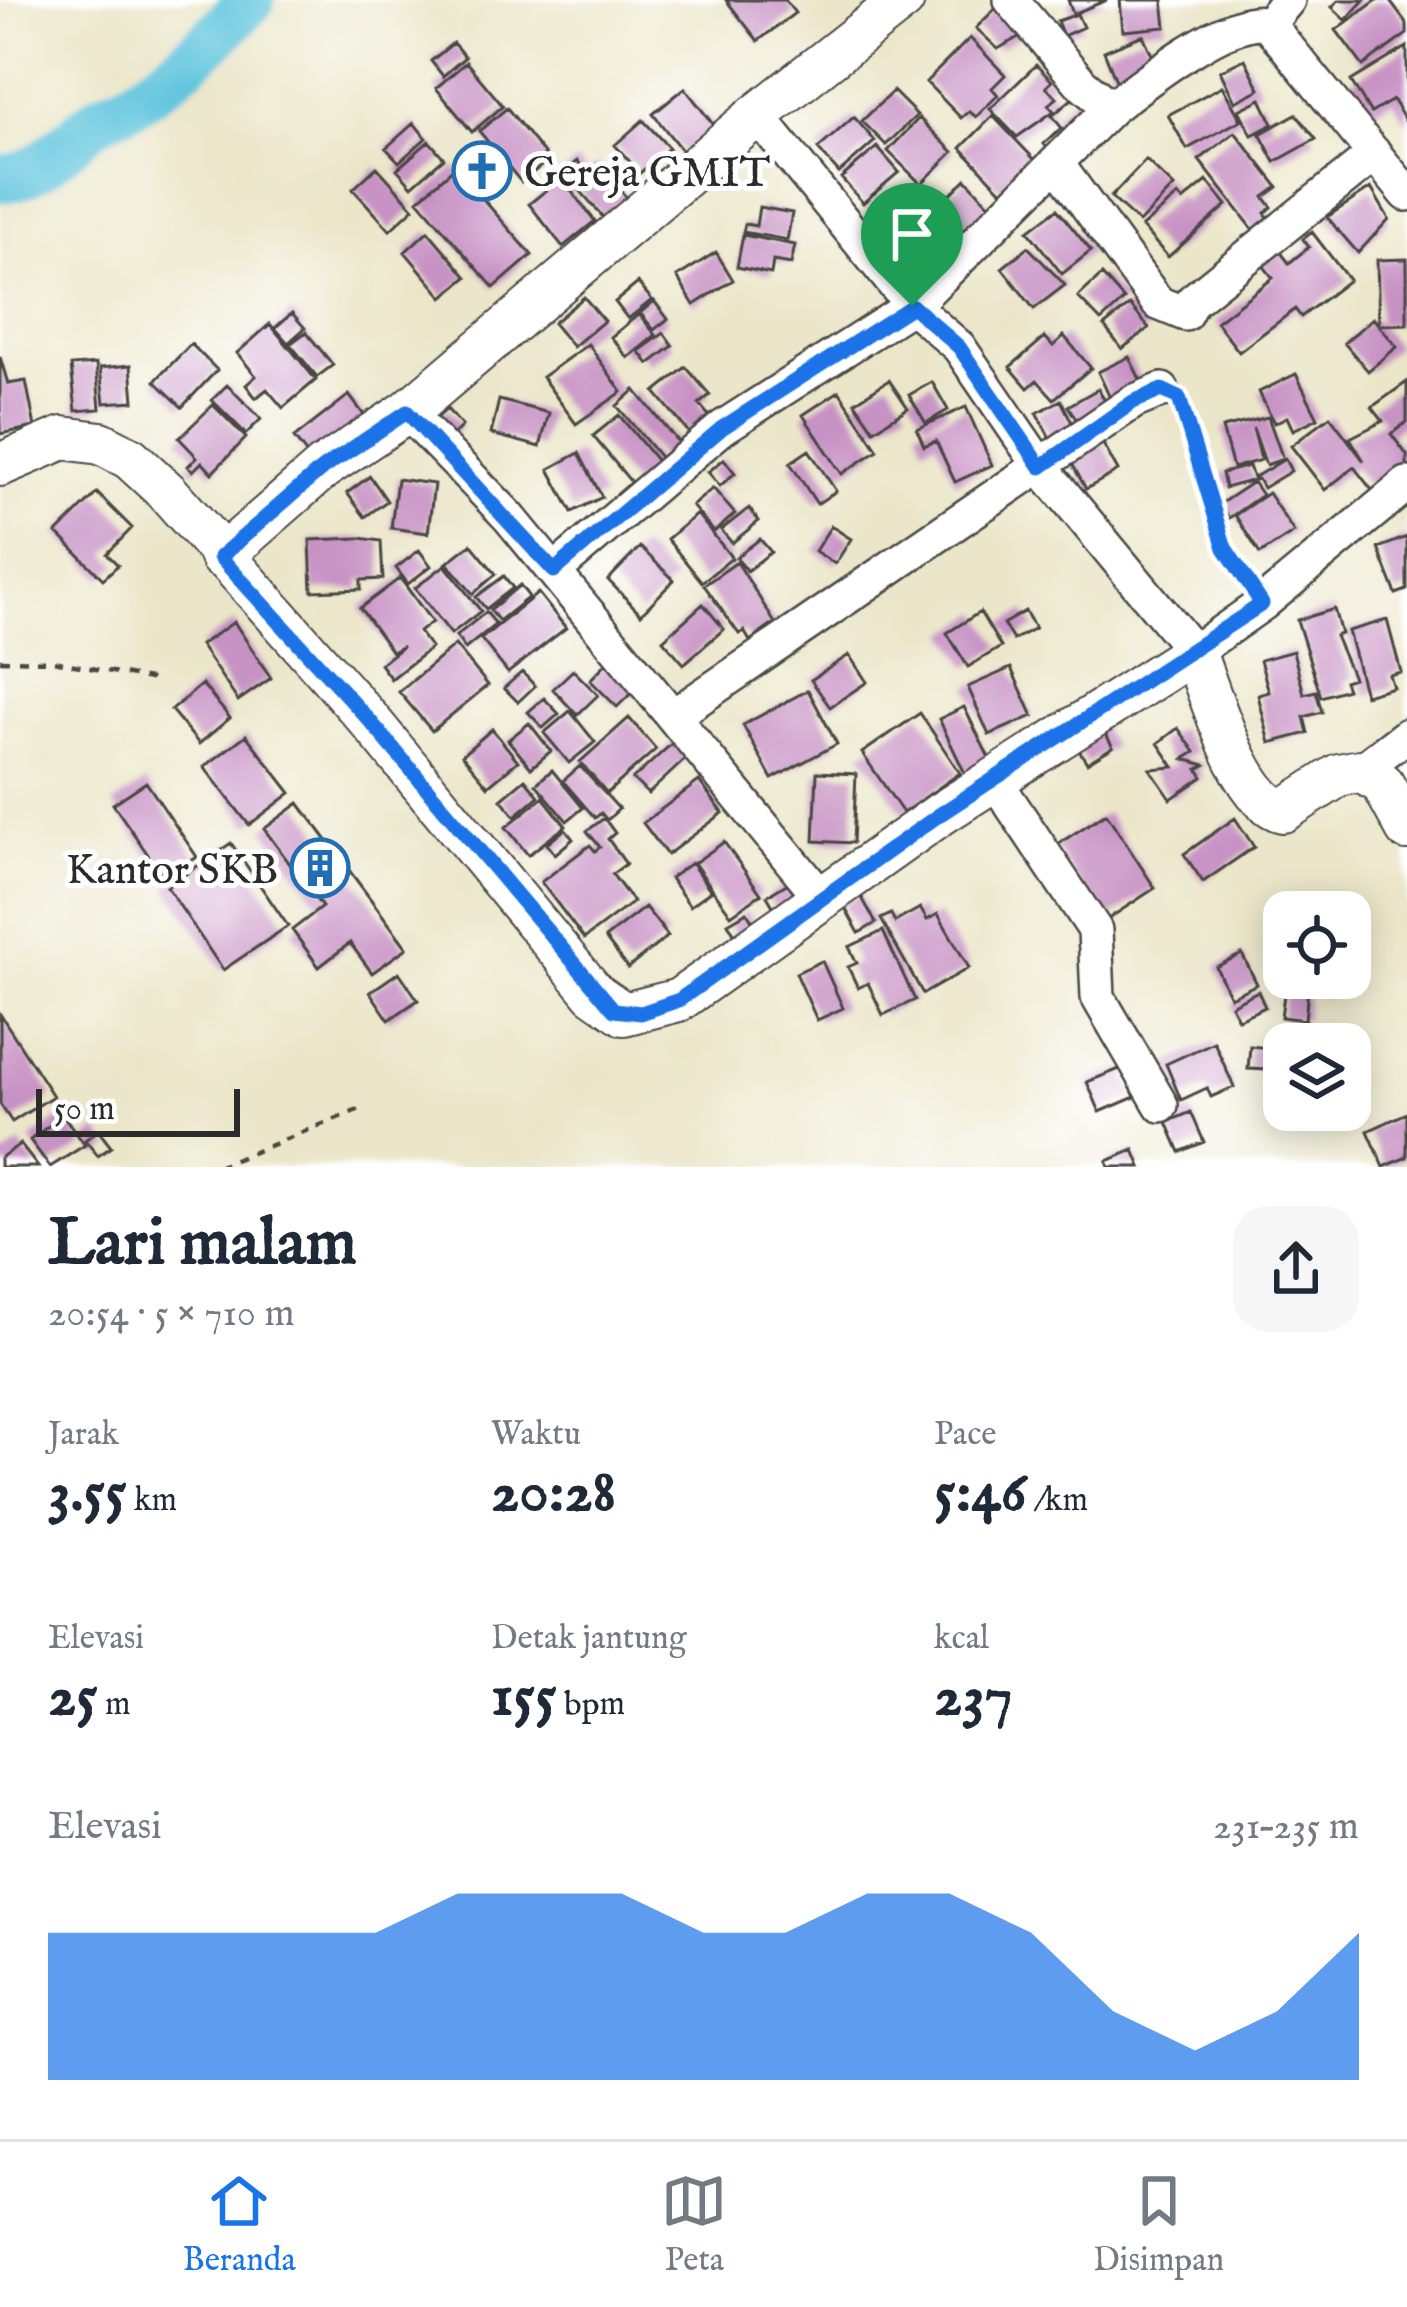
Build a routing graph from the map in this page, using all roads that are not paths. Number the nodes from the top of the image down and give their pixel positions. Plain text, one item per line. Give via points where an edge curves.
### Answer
1 (903, 0) edge
2 (1011, 0) edge
3 (1278, 12) edge
4 (1111, 108) junction
5 (757, 115) junction
6 (1375, 154) junction
7 (1057, 164) junction
8 (1407, 194) edge
9 (912, 306) junction
10 (1162, 390) road end
11 (407, 412) junction
12 (0, 465) edge
13 (1041, 467) junction
14 (1407, 484) edge
15 (220, 557) junction
16 (554, 571) junction
17 (1194, 652) junction
18 (673, 716) junction
19 (1407, 735) edge
20 (1360, 771) junction
21 (994, 779) junction
22 (1407, 829) edge
23 (821, 897) junction
24 (1161, 1105) dead end

1 - 5 street
2 - 4 street
3 - 4 street via 1225,33
3 - 6 street
4 - 7 street
5 - 9 street
5 - 11 street
6 - 7 street via 1185,314 1158,303
6 - 8 street
7 - 9 street
9 - 13 street via 959,347
9 - 16 street via 722,428
10 - 13 street
11 - 15 street via 323,468
11 - 16 street
12 - 15 street via 49,441 101,443 168,494
13 - 17 street
13 - 18 street
14 - 17 street
15 - 23 street via 614,1010 641,1013 679,1000
16 - 18 street
17 - 20 street via 1239,764 1269,806 1283,811
17 - 21 street
18 - 23 street
19 - 20 street
20 - 22 street via 1382,783
21 - 23 street
21 - 24 street via 1095,931 1098,997

